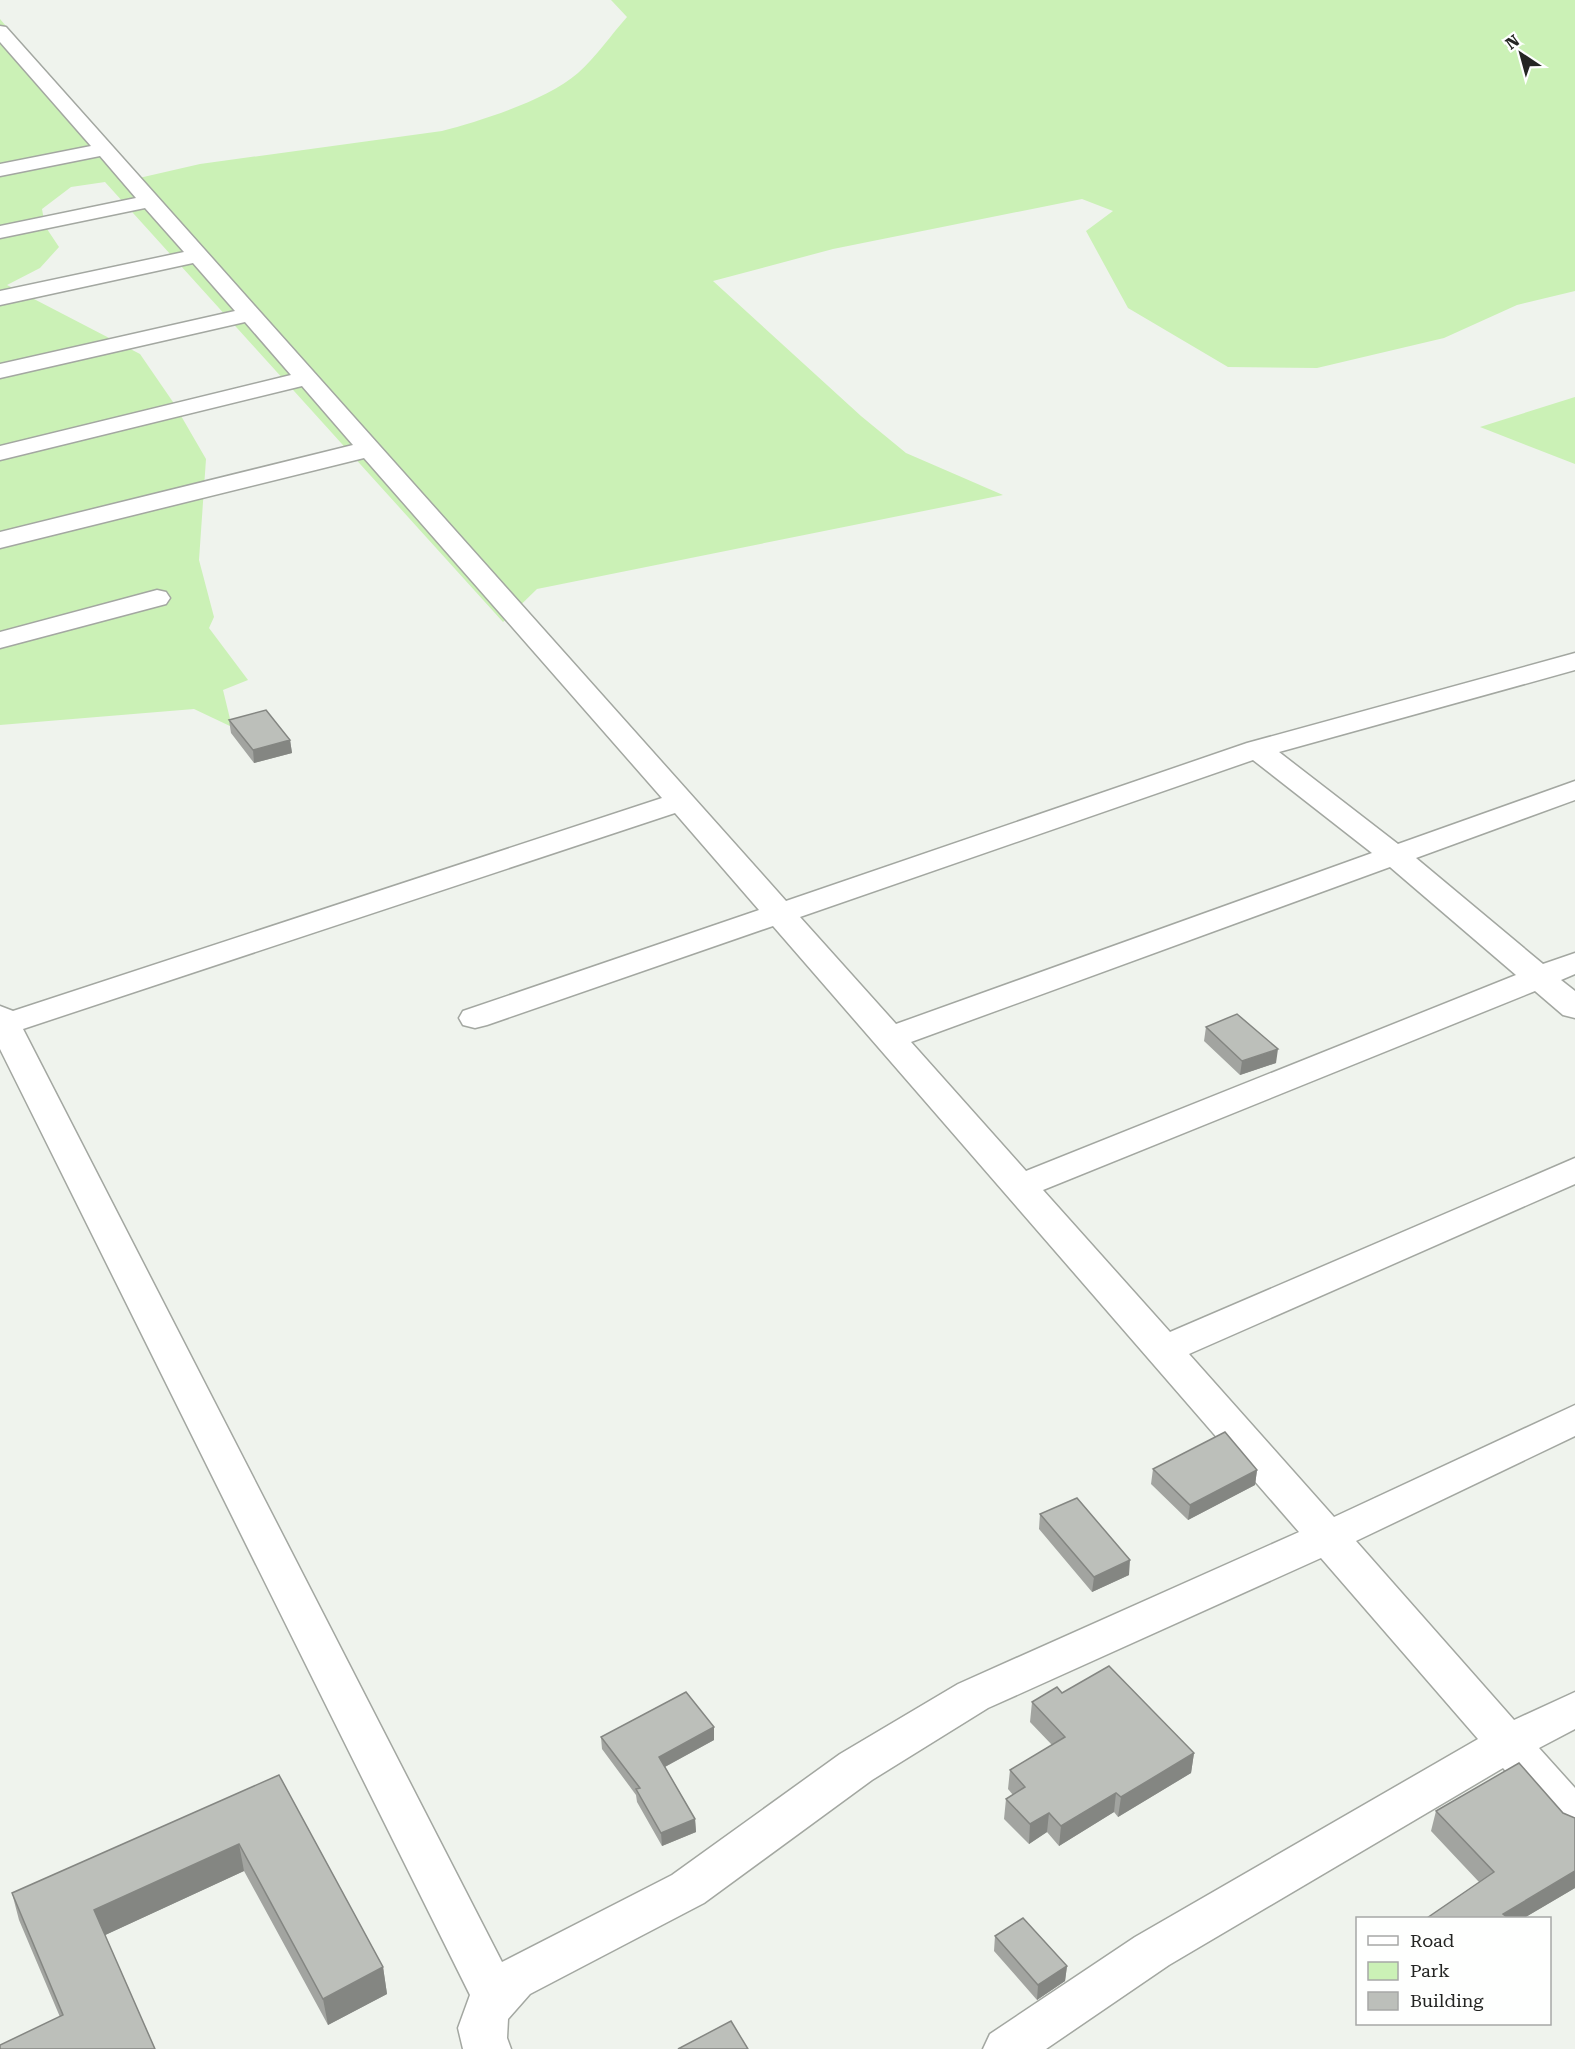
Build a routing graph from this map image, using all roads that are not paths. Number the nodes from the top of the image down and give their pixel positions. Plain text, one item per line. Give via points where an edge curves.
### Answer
1 (0, 31) edge
2 (104, 149) junction
3 (0, 170) edge
4 (150, 201) junction
5 (0, 232) edge
6 (198, 255) junction
7 (0, 298) edge
8 (250, 314) junction
9 (0, 371) edge
10 (307, 378) junction
11 (369, 449) junction
12 (0, 453) edge
13 (0, 540) edge
14 (157, 598) dead end
15 (0, 640) edge
16 (1575, 661) edge
17 (1257, 749) junction
18 (1575, 790) edge
19 (681, 801) junction
20 (1394, 855) junction
21 (782, 914) junction
22 (1575, 963) edge
23 (1539, 977) junction
24 (1575, 1008) edge
25 (475, 1018) dead end
26 (2, 1023) edge
27 (890, 1038) junction
28 (1575, 1170) edge
29 (1020, 1186) junction
30 (1164, 1350) junction
31 (1575, 1419) edge
32 (1328, 1537) junction
33 (1575, 1709) edge
34 (1508, 1743) junction
35 (1575, 1819) edge
36 (495, 1996) junction
37 (487, 2049) edge
38 (1007, 2049) edge

1 - 2 street
2 - 3 street
2 - 4 street
4 - 5 street
4 - 6 street
6 - 7 street
6 - 8 street
8 - 9 street
8 - 10 street
10 - 11 street
10 - 12 street
11 - 13 street
11 - 19 street
14 - 15 street
16 - 17 street
17 - 20 street
17 - 21 street
18 - 20 street
19 - 21 street
19 - 26 street
20 - 23 street
20 - 27 street
21 - 25 street
21 - 27 street
22 - 23 street
23 - 24 street
23 - 29 street
26 - 36 street
27 - 29 street
28 - 30 street
29 - 30 street
30 - 32 street
31 - 32 street
32 - 34 street
32 - 36 street via 973,1696 856,1767 688,1889 513,1979
33 - 34 street
34 - 35 street
34 - 38 street via 1152,1951
36 - 37 street via 482,2019

